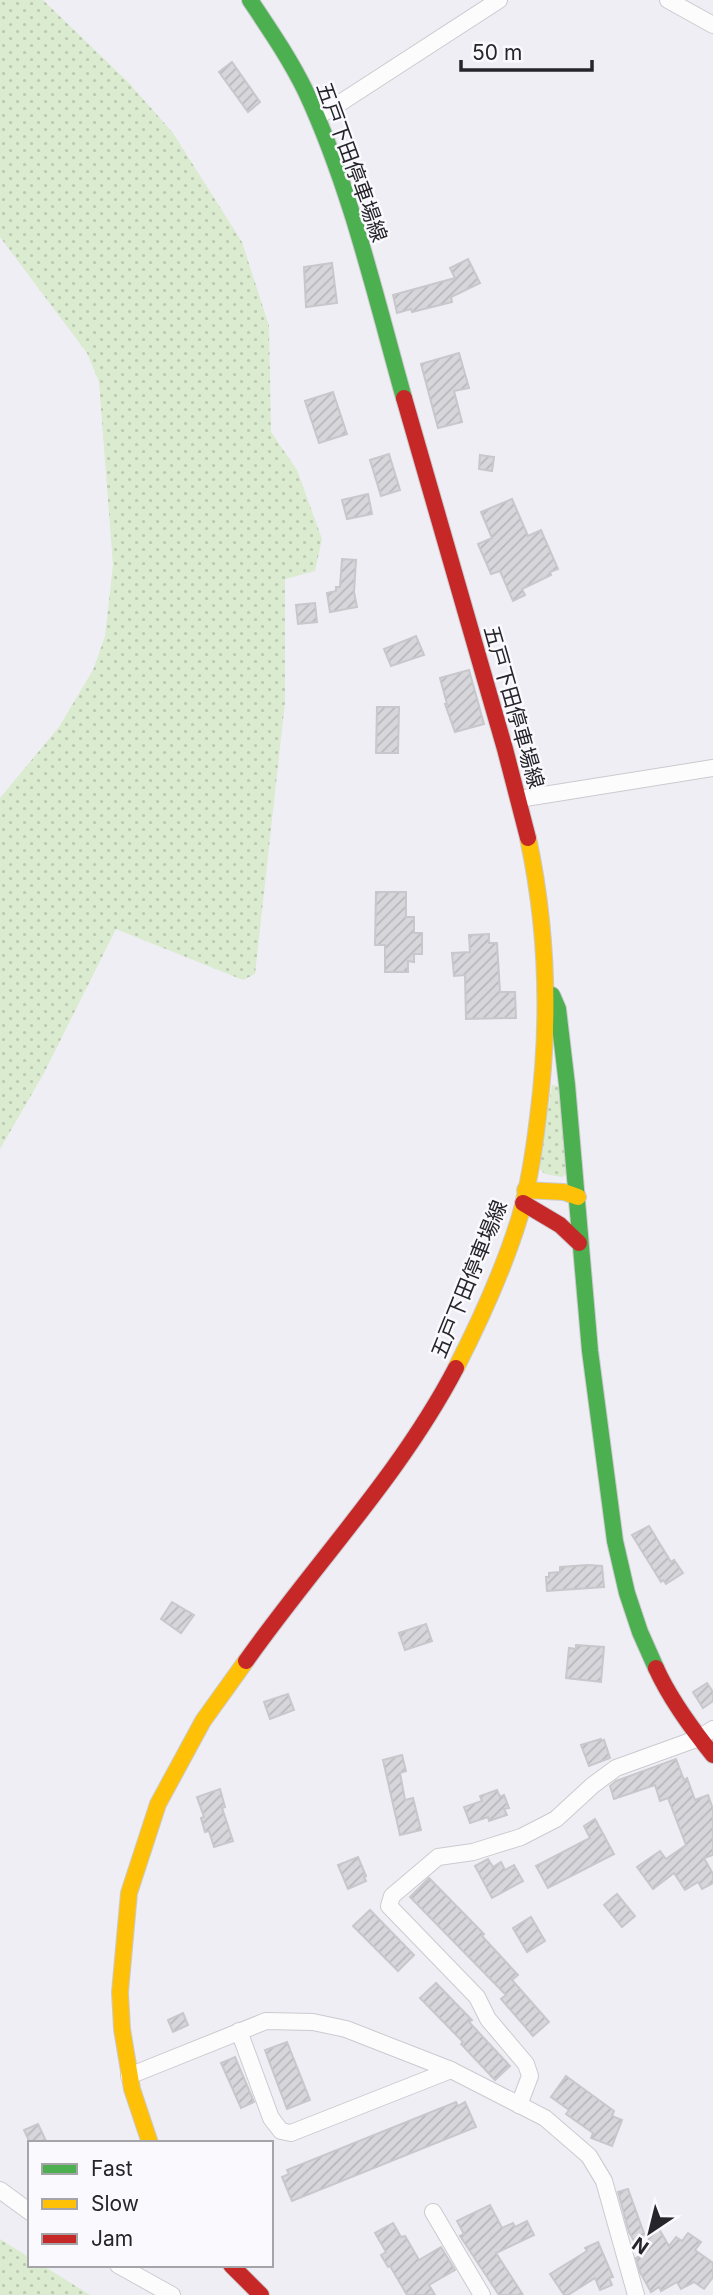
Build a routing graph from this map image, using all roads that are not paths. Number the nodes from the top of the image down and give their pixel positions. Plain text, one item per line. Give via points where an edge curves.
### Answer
1 (250, 0) edge
2 (499, 0) edge
3 (668, 0) edge
4 (713, 25) edge
5 (318, 116) junction
6 (713, 768) edge
7 (519, 799) junction
8 (544, 972) junction
9 (524, 1196) junction
10 (578, 1197) junction
11 (579, 1243) junction
12 (706, 1734) edge
13 (713, 1755) edge
14 (239, 2031) junction
15 (451, 2070) junction
16 (129, 2076) junction
17 (519, 2105) junction
18 (149, 2141) edge
19 (0, 2190) edge
20 (28, 2211) edge
21 (433, 2212) dead end
22 (122, 2267) edge
23 (234, 2267) edge
24 (172, 2295) edge
25 (261, 2295) edge
26 (482, 2295) edge
27 (636, 2295) edge

1 - 5 main road, 五戸下田停車場線 via 270,26
2 - 5 street
3 - 4 street
5 - 7 main road, 五戸下田停車場線 via 363,254
6 - 7 street
7 - 8 main road, 五戸下田停車場線 via 543,930
8 - 9 main road, 五戸下田停車場線 via 541,1092
8 - 10 main road via 558,1009
9 - 10 main road via 564,1192
9 - 11 main road
9 - 16 main road, 五戸下田停車場線 via 477,1327 446,1390 401,1462 229,1682 157,1803 125,1904 119,1960
10 - 11 main road
11 - 12 main road via 615,1541 627,1593 662,1681
12 - 13 main road
12 - 17 street via 616,1768 556,1819 521,1837 438,1857 392,1896 389,1906 477,1997 488,2019 526,2064 530,2076
14 - 15 street via 266,2021 313,2022 346,2029
14 - 15 street via 271,2118 281,2131 291,2133
14 - 16 street
15 - 17 street
16 - 18 main road, 五戸下田停車場線
17 - 27 street via 545,2118 589,2156 604,2181
19 - 20 street
21 - 26 street
22 - 24 street
23 - 25 main road

